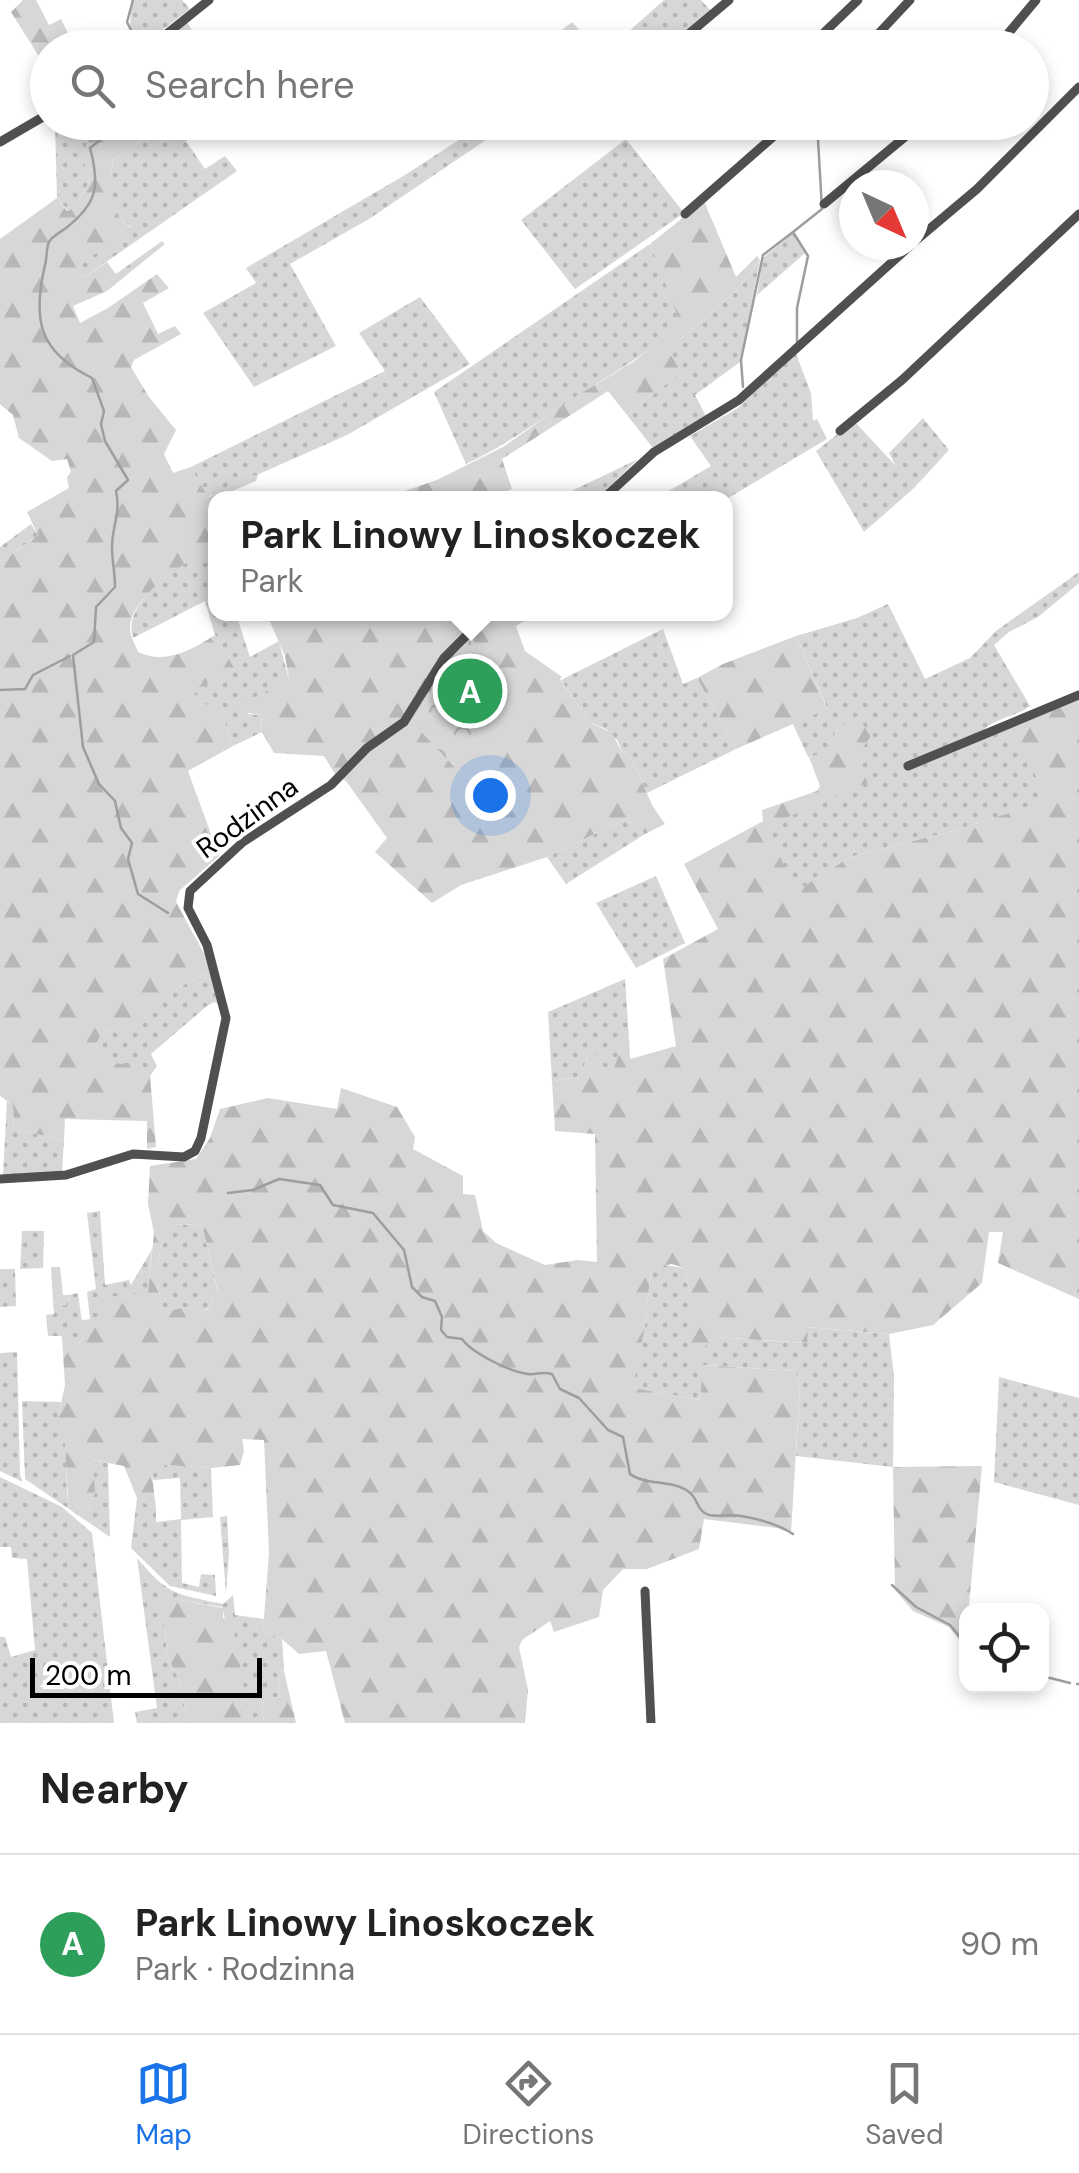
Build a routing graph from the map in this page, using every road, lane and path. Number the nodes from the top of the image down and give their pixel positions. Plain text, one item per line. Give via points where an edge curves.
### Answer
1 (209, 0) edge
2 (729, 0) edge
3 (858, 0) edge
4 (910, 0) edge
5 (1036, 0) edge
6 (171, 30) edge
7 (693, 30) edge
8 (827, 30) edge
9 (882, 30) edge
10 (1011, 30) edge
11 (1079, 87) edge
12 (1049, 117) edge
13 (30, 124) edge
14 (769, 140) edge
15 (901, 140) edge
16 (1026, 140) edge
17 (0, 142) edge
18 (824, 204) dead end
19 (685, 214) dead end
20 (1079, 214) edge
21 (929, 230) edge
22 (894, 260) edge
23 (840, 431) dead end
24 (612, 491) edge
25 (481, 621) edge
26 (1079, 694) edge
27 (908, 766) dead end
28 (0, 1179) edge
29 (645, 1591) dead end
30 (651, 1723) edge

1 - 6 street
2 - 7 street
3 - 8 street
4 - 9 street
5 - 10 street
11 - 12 street
13 - 17 street
14 - 19 street
15 - 18 street
16 - 21 street
20 - 23 street
22 - 24 street via 739,400 654,452
25 - 28 street, Rodzinna via 444,658 404,722 330,784 243,842 190,891 188,908 207,945 226,1018 194,1151 133,1154 66,1175
26 - 27 street
29 - 30 street

